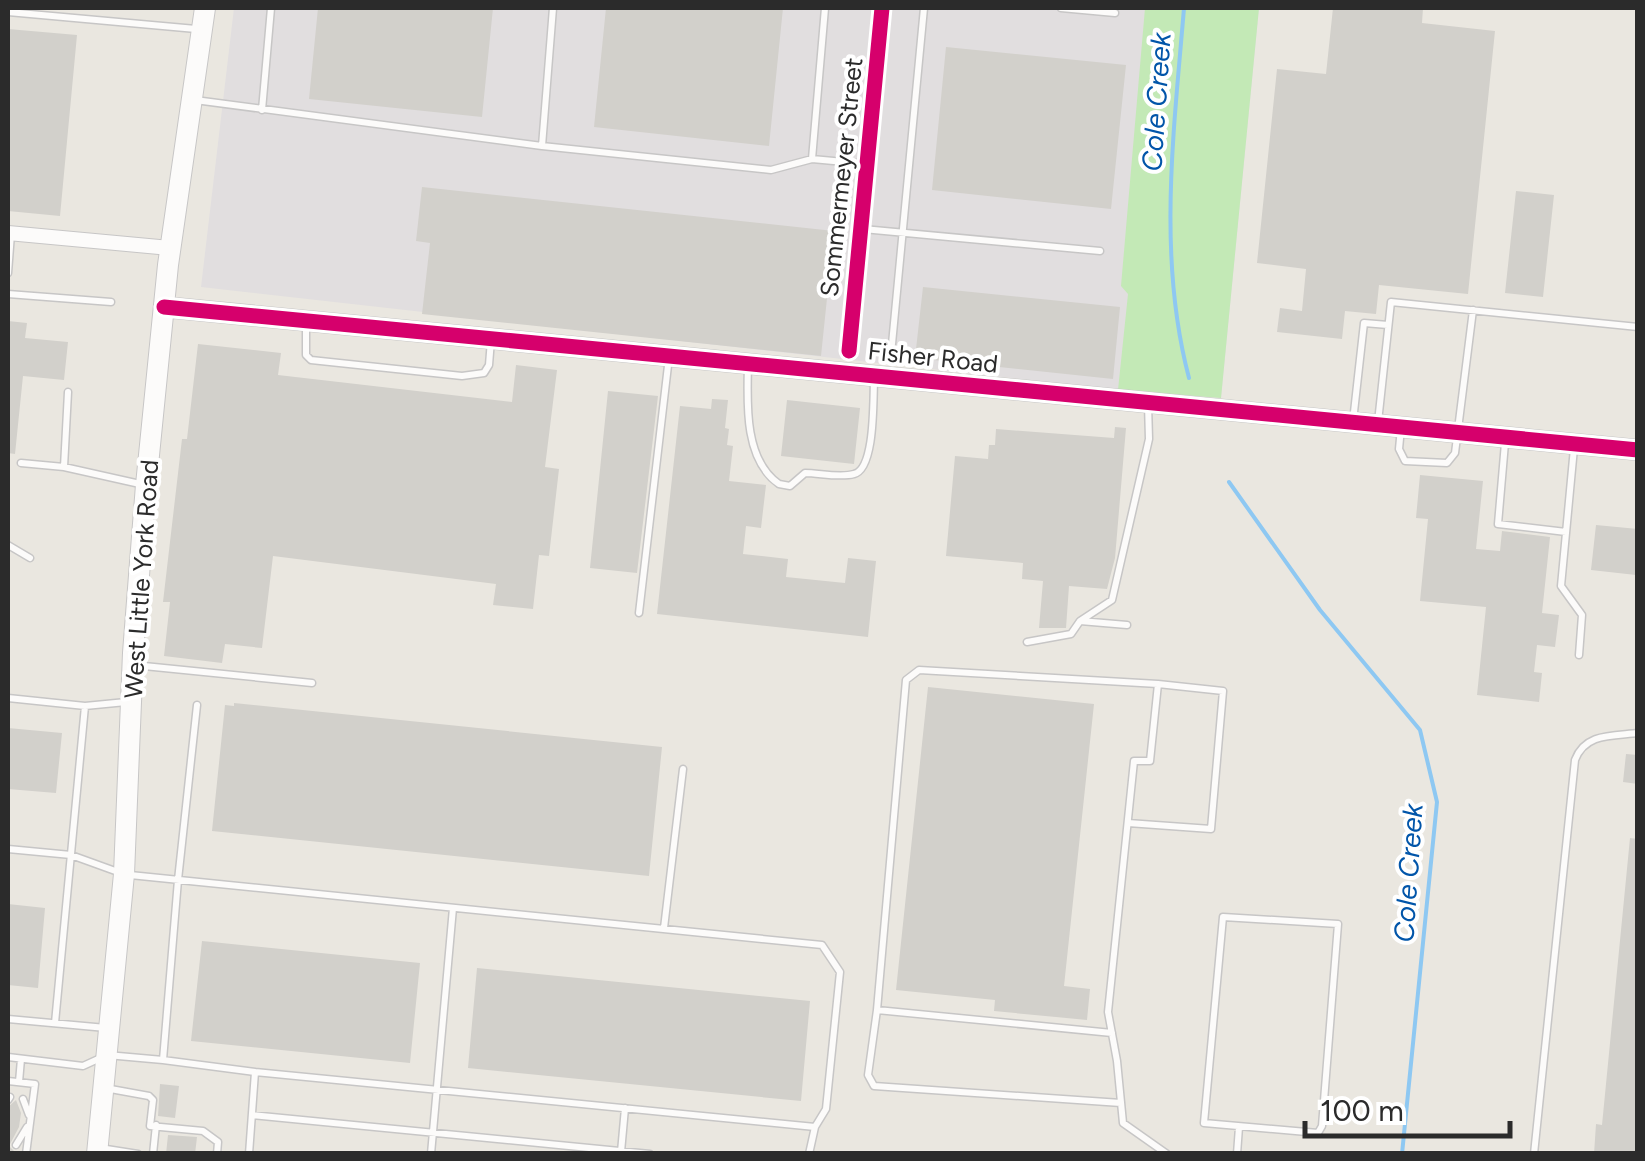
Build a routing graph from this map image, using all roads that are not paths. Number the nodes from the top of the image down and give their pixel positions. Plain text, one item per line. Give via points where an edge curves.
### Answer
1 (205, 8) edge
2 (271, 8) edge
3 (553, 8) edge
4 (825, 8) edge
5 (882, 8) edge
6 (924, 8) edge
7 (1061, 8) edge
8 (1091, 9) edge
9 (8, 12) edge
10 (1115, 13) dead end
11 (202, 30) junction
12 (194, 100) junction
13 (262, 110) junction
14 (542, 146) junction
15 (812, 159) junction
16 (867, 164) junction
17 (861, 229) junction
18 (9, 233) edge
19 (902, 233) junction
20 (170, 248) junction
21 (1100, 251) dead end
22 (8, 273) edge
23 (8, 294) edge
24 (111, 302) dead end
25 (164, 307) junction
26 (1473, 310) junction
27 (306, 321) junction
28 (1389, 325) junction
29 (1638, 326) edge
30 (492, 339) junction
31 (892, 344) dead end
32 (850, 351) dead end
33 (669, 356) junction
34 (748, 364) junction
35 (875, 376) junction
36 (68, 392) dead end
37 (1148, 404) junction
38 (1353, 422) junction
39 (1378, 424) junction
40 (1401, 427) junction
41 (1460, 432) junction
42 (1505, 437) junction
43 (1575, 444) junction
44 (1638, 450) edge
45 (21, 463) dead end
46 (64, 466) junction
47 (146, 485) junction
48 (1566, 532) junction
49 (8, 546) edge
50 (30, 558) dead end
51 (639, 613) dead end
52 (1080, 622) junction
53 (1127, 625) dead end
54 (1028, 642) dead end
55 (1579, 655) dead end
56 (133, 665) junction
57 (312, 684) dead end
58 (1158, 684) junction
59 (8, 698) edge
60 (132, 701) junction
61 (197, 705) dead end
62 (85, 706) junction
63 (1638, 734) edge
64 (684, 768) dead end
65 (1128, 823) junction
66 (8, 849) edge
67 (71, 855) junction
68 (124, 874) junction
69 (178, 880) junction
70 (453, 908) junction
71 (664, 928) junction
72 (877, 1010) junction
73 (8, 1019) edge
74 (55, 1023) junction
75 (110, 1028) junction
76 (1112, 1033) junction
77 (107, 1054) junction
78 (8, 1058) edge
79 (21, 1059) junction
80 (164, 1060) junction
81 (255, 1072) junction
82 (8, 1081) edge
83 (19, 1082) junction
84 (104, 1088) junction
85 (437, 1090) junction
86 (23, 1098) dead end
87 (1121, 1103) junction
88 (625, 1108) junction
89 (21, 1112) dead end
90 (252, 1115) junction
91 (31, 1121) junction
92 (156, 1125) junction
93 (1239, 1126) junction
94 (815, 1127) junction
95 (19, 1128) dead end
96 (433, 1132) junction
97 (16, 1145) dead end
98 (98, 1151) edge
99 (621, 1152) edge
100 (26, 1154) edge
101 (138, 1154) edge
102 (153, 1154) edge
103 (216, 1154) edge
104 (248, 1154) edge
105 (431, 1154) edge
106 (650, 1154) edge
107 (808, 1154) edge
108 (1167, 1154) edge
109 (1237, 1154) edge
110 (1534, 1154) edge

1 - 11 street, West Little York Road
2 - 13 lane
3 - 14 lane
4 - 15 lane
5 - 16 street, Sommermeyer Street
6 - 19 lane
7 - 8 lane
8 - 10 lane
9 - 11 lane
11 - 12 street, West Little York Road
12 - 13 lane
12 - 20 street, West Little York Road
13 - 14 lane
14 - 15 lane via 771,170
15 - 16 lane
16 - 17 street, Sommermeyer Street
17 - 19 lane
17 - 32 street, Sommermeyer Street
18 - 20 street
18 - 22 lane
19 - 21 lane
19 - 31 lane
20 - 25 street, West Little York Road
23 - 24 lane
25 - 27 street, Fisher Road
25 - 47 street, West Little York Road
26 - 28 lane via 1391,302
26 - 29 lane
26 - 41 lane
27 - 30 street, Fisher Road
27 - 30 lane via 306,355 312,360 462,376 484,373
28 - 38 lane via 1364,323
28 - 39 lane
30 - 33 street, Fisher Road
33 - 34 street, Fisher Road
33 - 51 lane
34 - 35 street, Fisher Road
34 - 35 lane via 753,445 768,473 790,486 805,472 852,475 866,465
35 - 37 street, Fisher Road
36 - 46 lane
37 - 38 street, Fisher Road
37 - 52 lane via 1150,439 1112,600
38 - 39 street, Fisher Road
39 - 40 street, Fisher Road
40 - 41 street, Fisher Road
40 - 41 lane via 1405,461 1429,464 1447,463
41 - 42 street, Fisher Road
42 - 43 street, Fisher Road
42 - 48 lane via 1498,524
43 - 44 street, Fisher Road
43 - 48 lane
45 - 46 lane
46 - 47 lane
47 - 56 street, West Little York Road
48 - 55 lane via 1561,586 1582,615
49 - 50 lane
52 - 53 lane
52 - 54 lane via 1071,634
56 - 57 lane
56 - 60 street, West Little York Road
58 - 65 lane via 1150,761 1134,760
58 - 65 lane via 1222,691 1211,829
58 - 72 lane via 919,670 906,680
59 - 62 lane
60 - 62 lane
60 - 68 street, West Little York Road
61 - 69 lane
62 - 67 lane
63 - 110 lane via 1586,741 1575,760
64 - 71 lane
65 - 76 lane via 1108,1012
66 - 67 lane
67 - 68 lane
67 - 74 lane
68 - 69 lane
68 - 75 street, West Little York Road
69 - 70 lane
69 - 80 lane
70 - 71 lane
70 - 85 lane
71 - 94 lane via 822,945 840,972 826,1109
72 - 76 lane
72 - 87 lane via 868,1075 874,1086
73 - 74 lane
74 - 75 lane
75 - 77 street, West Little York Road
76 - 87 lane
77 - 79 lane via 83,1066
77 - 80 lane
77 - 84 street, West Little York Road
78 - 79 lane
79 - 83 lane
80 - 81 lane
81 - 85 lane
81 - 90 lane
82 - 83 lane
83 - 91 lane via 35,1084
84 - 92 lane via 149,1096 150,1126
84 - 98 street, West Little York Road
85 - 88 lane
85 - 96 lane
86 - 91 lane
87 - 108 lane via 1122,1122
88 - 94 lane
88 - 99 lane
89 - 91 lane
90 - 96 lane
90 - 104 lane
91 - 95 lane
91 - 97 lane
91 - 100 lane
92 - 102 lane
92 - 103 lane via 203,1132 218,1142
93 - 93 lane via 1318,1133 1322,1126 1338,924 1223,917 1204,1123
93 - 109 lane
94 - 107 lane
96 - 99 lane
96 - 105 lane
98 - 101 lane
99 - 106 lane

